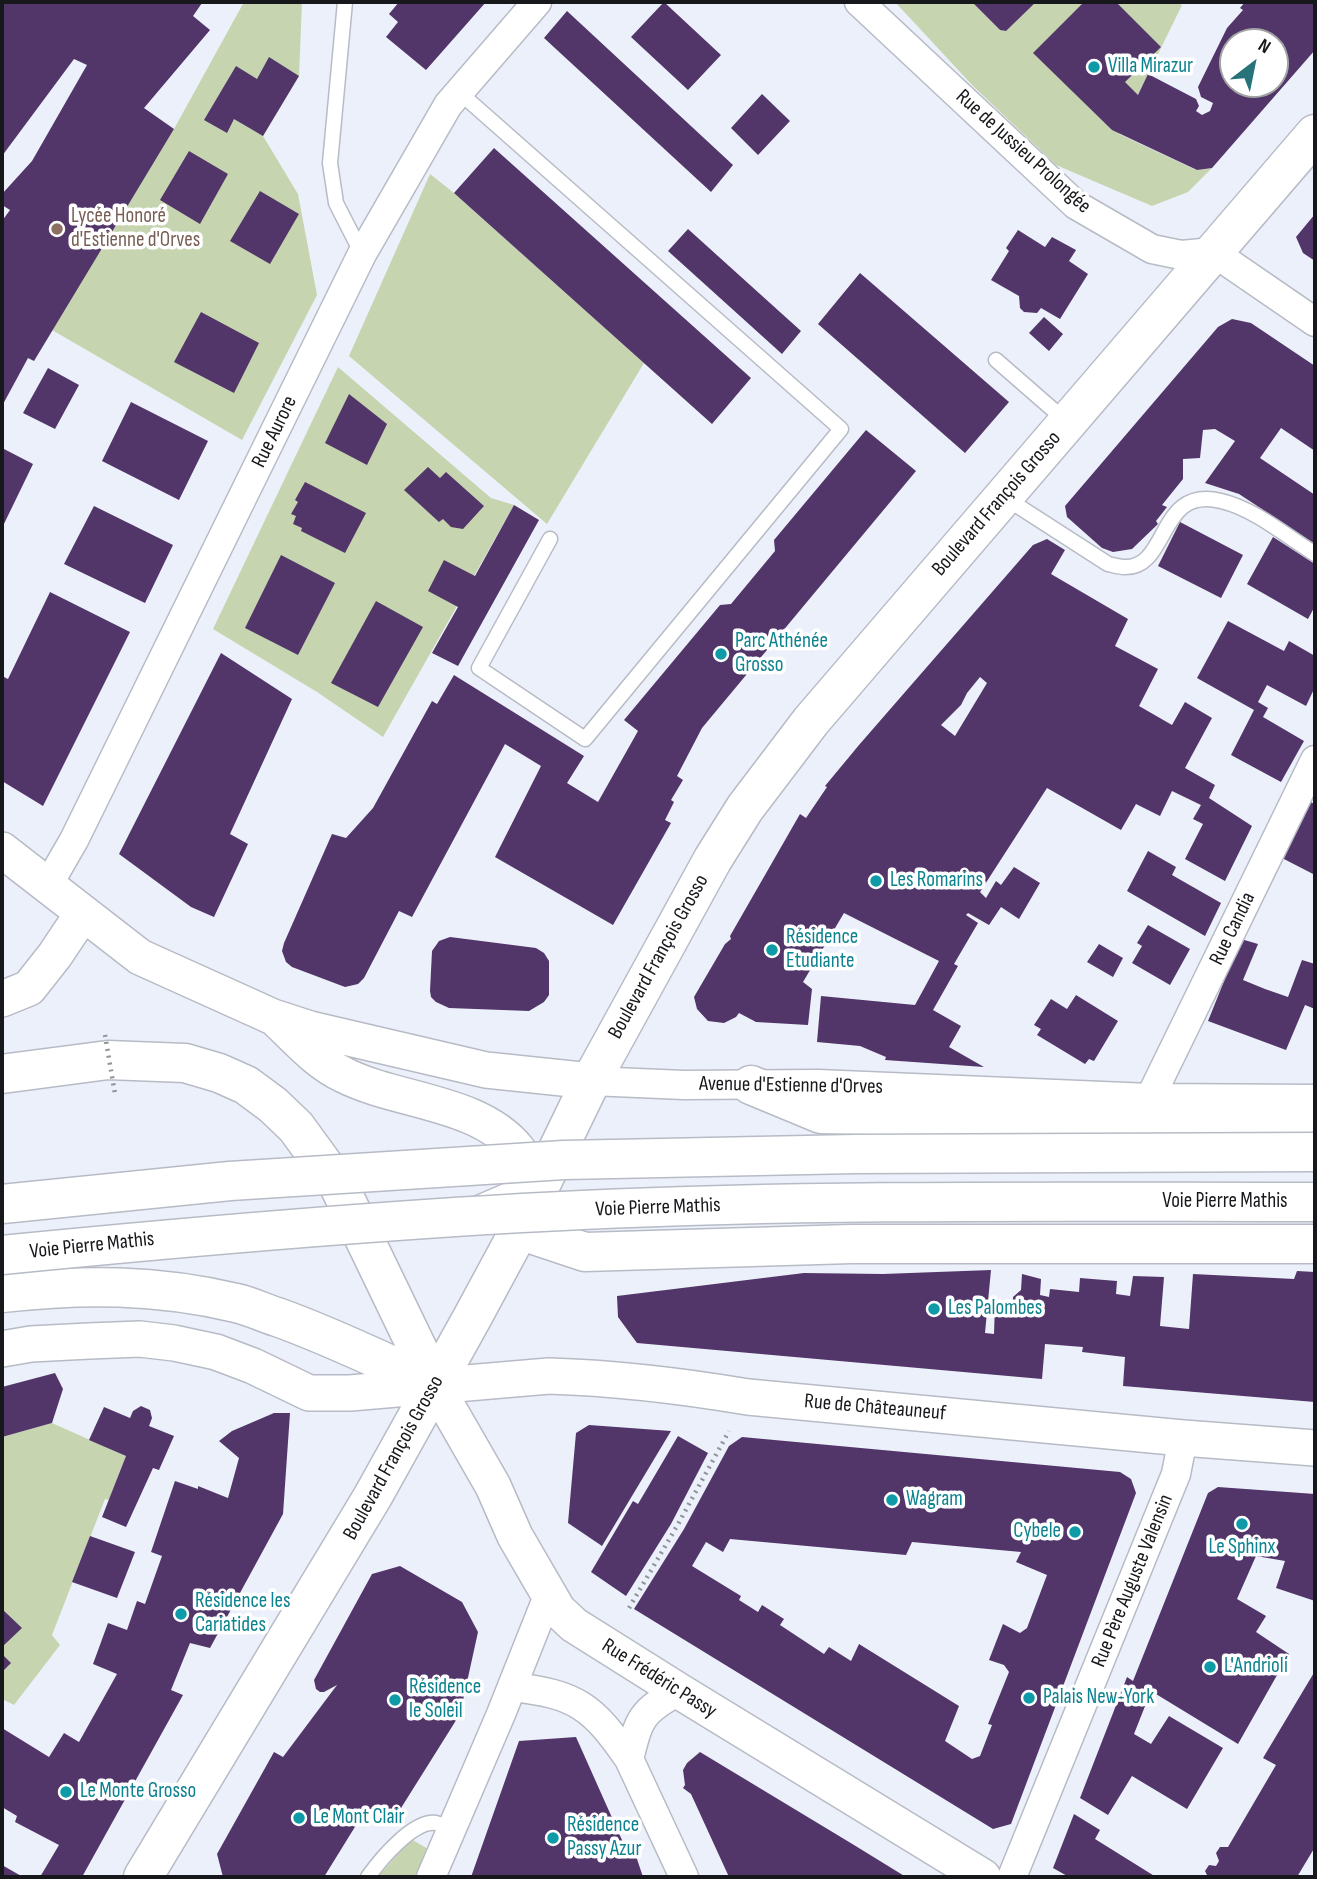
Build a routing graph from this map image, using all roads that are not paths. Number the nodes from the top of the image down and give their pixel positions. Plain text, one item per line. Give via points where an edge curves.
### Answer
1 (345, 2) edge
2 (537, 2) edge
3 (859, 2) edge
4 (459, 92) junction
5 (1315, 134) edge
6 (1213, 252) junction
7 (362, 254) junction
8 (1315, 322) edge
9 (996, 360) dead end
10 (1067, 422) junction
11 (1003, 496) junction
12 (550, 539) dead end
13 (1315, 554) edge
14 (1315, 760) edge
15 (2, 850) edge
16 (48, 885) junction
17 (83, 913) junction
18 (2, 999) edge
19 (273, 1017) junction
20 (2, 1074) edge
21 (591, 1081) junction
22 (751, 1085) junction
23 (1150, 1098) junction
24 (1315, 1099) edge
25 (1315, 1119) edge
26 (1315, 1152) edge
27 (339, 1186) junction
28 (538, 1190) junction
29 (1315, 1202) edge
30 (2, 1204) edge
31 (519, 1230) junction
32 (1315, 1244) edge
33 (2, 1255) edge
34 (2, 1293) edge
35 (2, 1349) edge
36 (435, 1385) junction
37 (1183, 1437) junction
38 (1315, 1448) edge
39 (548, 1596) junction
40 (512, 1688) junction
41 (679, 1692) junction
42 (629, 1759) junction
43 (452, 1829) junction
44 (143, 1877) edge
45 (368, 1877) edge
46 (431, 1877) edge
47 (684, 1877) edge
48 (983, 1877) edge
49 (1012, 1877) edge

1 - 7 lane via 330,163 336,203
2 - 4 street, Rue Aurore
3 - 6 street, Rue de Jussieu Prolongée via 1076,205 1152,249 1181,254
4 - 7 street, Rue Aurore
4 - 12 lane via 841,429 585,739 479,667
5 - 6 main road, Boulevard François Grosso
6 - 8 street
6 - 10 main road, Boulevard François Grosso
7 - 16 street, Rue Aurore
9 - 10 lane
10 - 11 main road, Boulevard François Grosso
11 - 13 lane via 1108,564 1126,568 1145,560 1183,504 1202,498 1246,510
11 - 21 main road, Boulevard François Grosso via 811,721 746,808 713,859
14 - 23 street, Rue Candia
15 - 16 street, Avenue d'Estienne d'Orves
16 - 17 street, Avenue d'Estienne d'Orves
17 - 18 street via 29,988
17 - 19 street, Avenue d'Estienne d'Orves via 140,957
19 - 21 street, Avenue d'Estienne d'Orves via 486,1070
19 - 28 street, Avenue d'Estienne d'Orves via 325,1065 343,1075 491,1127 519,1151
20 - 27 main road via 108,1060 186,1063 219,1073 273,1105 296,1127
21 - 22 street, Avenue d'Estienne d'Orves
21 - 28 main road, Boulevard François Grosso
22 - 23 street, Avenue d'Estienne d'Orves
22 - 25 main road via 821,1114
23 - 24 street, Avenue d'Estienne d'Orves
26 - 30 main road, bridge via 564,1160 230,1181
27 - 28 main road via 380,1219 412,1231 443,1231
27 - 36 main road
28 - 31 main road, Boulevard François Grosso
29 - 33 main road, Voie Pierre Mathis, bridge via 860,1202 581,1210 229,1232
31 - 32 main road via 585,1252 851,1244
31 - 36 main road, Boulevard François Grosso
34 - 36 main road via 111,1286 165,1289 239,1304 302,1326
35 - 36 street, Rue de Châteauneuf via 140,1339 216,1352 309,1393
36 - 37 street, Rue de Châteauneuf via 559,1376
36 - 39 street, Rue Frédéric Passy via 494,1486
36 - 44 main road, Boulevard François Grosso via 341,1553
37 - 38 street, Rue de Châteauneuf
37 - 49 street, Rue Père Auguste Valensin via 1175,1474
39 - 40 street
39 - 41 street, Rue Frédéric Passy via 574,1625
40 - 42 street via 558,1694 581,1704 606,1726
40 - 43 street
41 - 42 street via 642,1716
41 - 48 street, Rue Frédéric Passy
42 - 47 street
43 - 45 lane via 434,1823 413,1829
43 - 46 street

